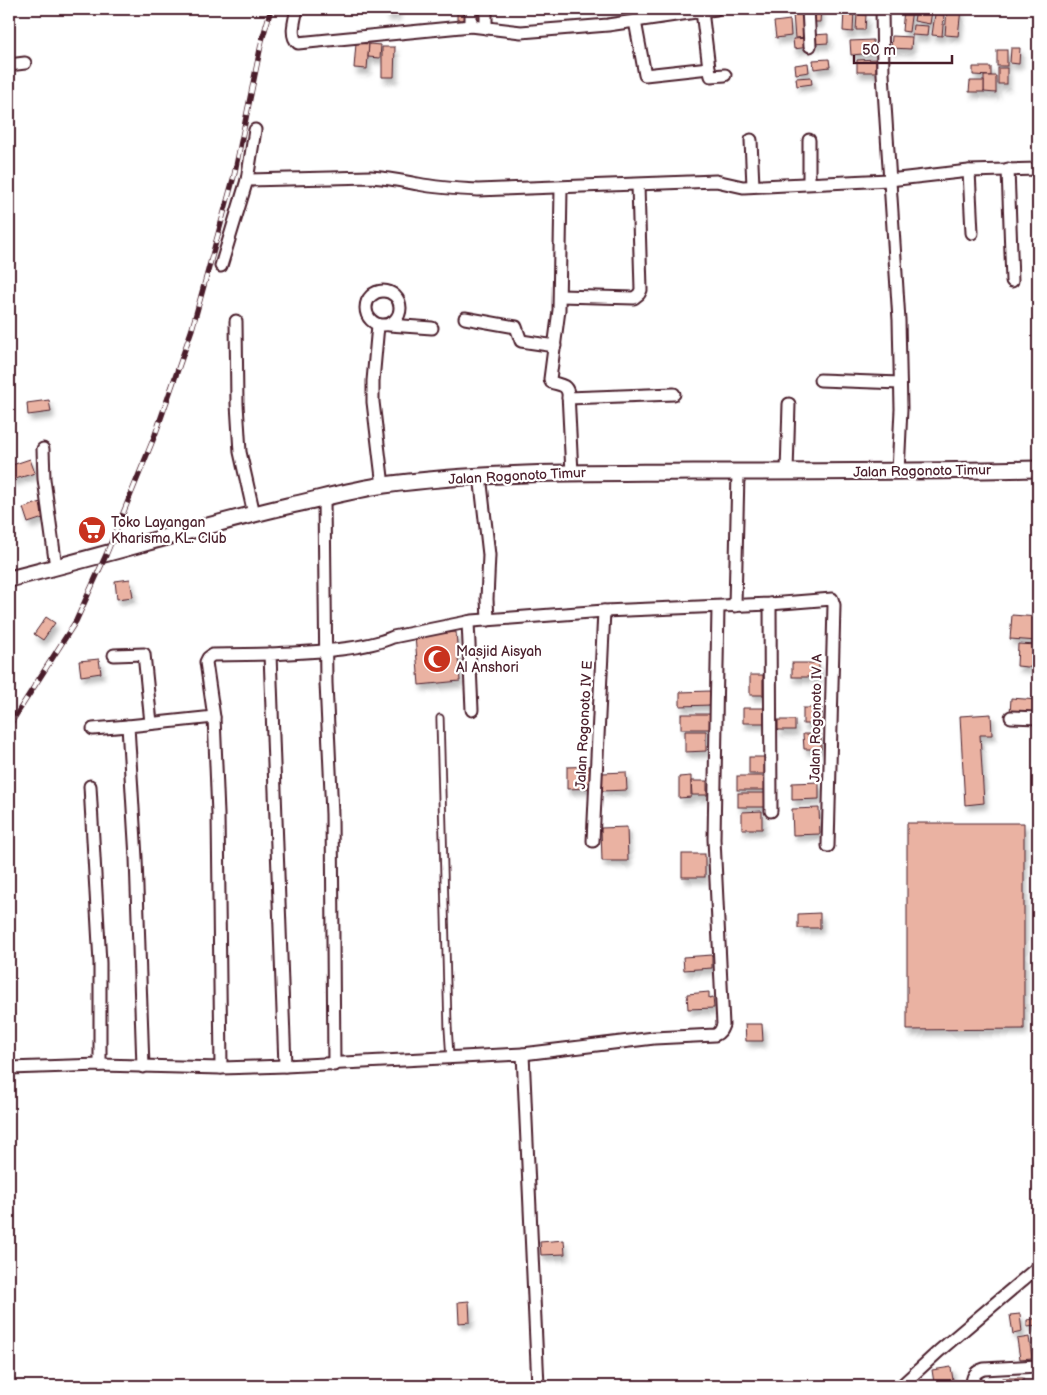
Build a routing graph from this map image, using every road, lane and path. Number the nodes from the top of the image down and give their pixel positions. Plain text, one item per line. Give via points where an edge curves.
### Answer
1 (297, 9) edge
2 (471, 9) edge
3 (486, 9) edge
4 (716, 9) edge
5 (808, 9) edge
6 (882, 9) edge
7 (702, 11) junction
8 (635, 21) junction
9 (471, 26) junction
10 (486, 28) junction
11 (810, 46) dead end
12 (25, 63) dead end
13 (9, 65) edge
14 (709, 68) junction
15 (725, 75) dead end
16 (255, 130) dead end
17 (750, 140) dead end
18 (809, 140) dead end
19 (1008, 169) junction
20 (1038, 169) edge
21 (969, 171) junction
22 (247, 180) junction
23 (889, 180) junction
24 (809, 183) junction
25 (638, 185) junction
26 (753, 186) junction
27 (561, 188) junction
28 (972, 233) dead end
29 (221, 266) dead end
30 (1012, 281) dead end
31 (560, 296) junction
32 (465, 318) dead end
33 (236, 321) dead end
34 (432, 328) dead end
35 (555, 346) junction
36 (820, 380) dead end
37 (900, 383) junction
38 (674, 394) dead end
39 (568, 398) junction
40 (789, 404) dead end
41 (43, 449) dead end
42 (1038, 469) edge
43 (738, 472) junction
44 (787, 472) junction
45 (898, 472) junction
46 (572, 473) junction
47 (480, 475) junction
48 (383, 486) junction
49 (324, 498) junction
50 (254, 514) junction
51 (56, 567) junction
52 (9, 579) edge
53 (770, 604) junction
54 (735, 606) junction
55 (718, 607) junction
56 (604, 611) junction
57 (488, 620) junction
58 (468, 622) junction
59 (327, 650) junction
60 (270, 654) junction
61 (114, 655) dead end
62 (472, 710) dead end
63 (1011, 716) dead end
64 (214, 717) junction
65 (440, 718) dead end
66 (1038, 718) edge
67 (151, 723) junction
68 (128, 726) junction
69 (93, 729) dead end
70 (90, 786) dead end
71 (770, 811) dead end
72 (594, 841) dead end
73 (828, 846) dead end
74 (523, 1054) junction
75 (450, 1058) junction
76 (100, 1065) junction
77 (334, 1065) junction
78 (285, 1066) junction
79 (143, 1067) junction
80 (9, 1068) edge
81 (221, 1068) junction
82 (1038, 1267) edge
83 (1038, 1366) edge
84 (538, 1386) edge
85 (901, 1386) edge
86 (972, 1386) edge

1 - 9 street via 293,31 298,43
2 - 9 street
3 - 10 street
4 - 7 street
5 - 11 street
6 - 23 street
7 - 8 street
7 - 14 street
8 - 10 street via 521,32
8 - 14 street via 644,75
9 - 10 street
12 - 13 street
14 - 15 street via 711,76
16 - 22 street
17 - 26 street
18 - 24 street
19 - 20 street
19 - 21 street
19 - 30 street
21 - 23 street
21 - 28 street
22 - 27 street via 371,177 450,189
22 - 29 street
23 - 24 street
23 - 37 street
24 - 26 street
25 - 26 street via 716,182
25 - 27 street
25 - 31 street via 639,294 634,298
27 - 31 street
31 - 35 street
32 - 35 street via 516,328 521,341
33 - 50 street via 240,452
34 - 48 street via 383,325 373,382
35 - 39 street via 550,379 567,388
36 - 37 street
37 - 45 street
38 - 39 street
39 - 46 street
40 - 44 street
41 - 51 street
42 - 45 main road, Jalan Rogonoto Timur
43 - 44 main road, Jalan Rogonoto Timur
43 - 46 main road, Jalan Rogonoto Timur
43 - 54 street
44 - 45 main road, Jalan Rogonoto Timur
46 - 47 main road, Jalan Rogonoto Timur
47 - 48 main road, Jalan Rogonoto Timur
47 - 57 street via 489,556
48 - 49 main road, Jalan Rogonoto Timur
49 - 50 main road, Jalan Rogonoto Timur
49 - 59 street
50 - 51 main road, Jalan Rogonoto Timur
51 - 52 main road, Jalan Rogonoto Timur
53 - 54 street
53 - 71 street
53 - 73 street, Jalan Rogonoto IV A via 832,599 834,605
54 - 55 street
55 - 56 street
55 - 74 street via 714,839 722,1029 715,1034
56 - 57 street
56 - 72 street, Jalan Rogonoto IV E
57 - 58 street
58 - 59 street via 393,637 383,642
58 - 62 street
59 - 60 street
59 - 77 street
60 - 64 street via 212,655 208,658
60 - 78 street
61 - 67 street via 144,654
63 - 66 street
64 - 67 street
64 - 81 street
65 - 75 lane
67 - 68 street
68 - 69 street
68 - 79 street
70 - 76 street via 100,963
74 - 75 street
74 - 84 street
75 - 77 street
76 - 79 street
76 - 80 street
77 - 78 street
78 - 81 street
79 - 81 street
82 - 85 street
83 - 86 street via 984,1369 972,1378

